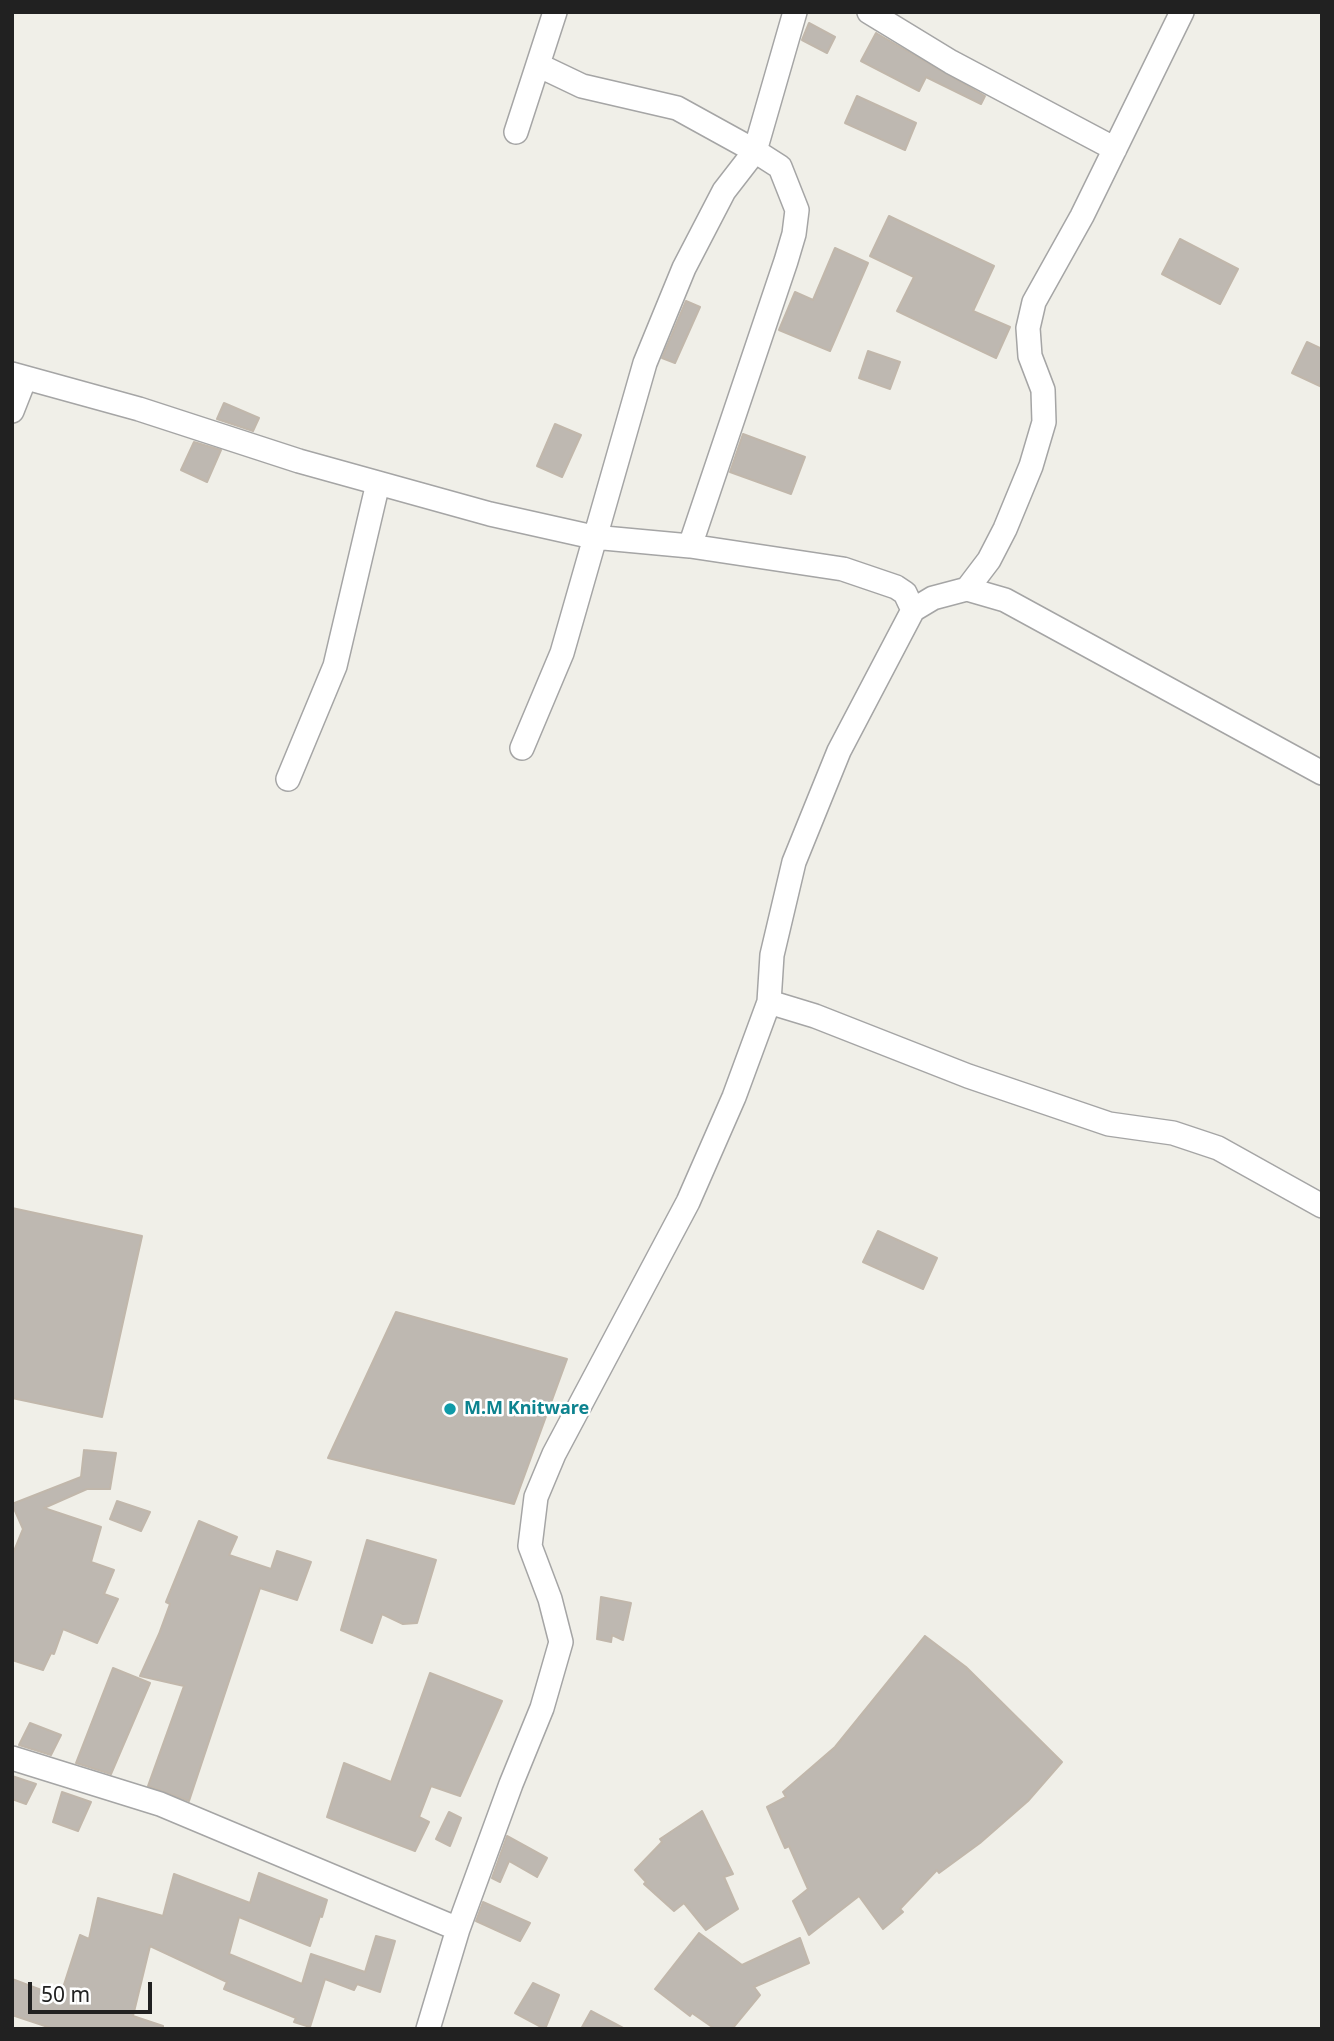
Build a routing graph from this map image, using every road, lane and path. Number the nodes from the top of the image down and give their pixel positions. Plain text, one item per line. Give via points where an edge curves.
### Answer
1 (555, 12) edge
2 (795, 12) edge
3 (869, 12) edge
4 (1182, 12) edge
5 (538, 65) junction
6 (516, 132) dead end
7 (1115, 149) junction
8 (755, 151) junction
9 (19, 376) edge
10 (12, 411) edge
11 (378, 483) junction
12 (593, 537) junction
13 (690, 547) junction
14 (967, 589) junction
15 (913, 610) junction
16 (522, 748) dead end
17 (1322, 774) edge
18 (288, 779) dead end
19 (769, 1002) junction
20 (1322, 1206) edge
21 (12, 1758) edge
22 (458, 1929) junction
23 (428, 2029) edge

1 - 5 street
2 - 8 street
3 - 7 street via 951,62
4 - 7 street
5 - 6 street
5 - 8 street via 582,86 677,108
7 - 14 street via 1034,302 1028,328 1030,356 1043,390 1044,422 1005,529
8 - 12 street via 724,191 684,268 645,363
8 - 13 street via 780,167 797,210 794,234
9 - 10 street
9 - 11 street
11 - 12 street
11 - 18 street via 335,666
12 - 13 street
12 - 16 street via 562,653
13 - 15 street via 844,569 896,587 905,593
14 - 15 street via 933,598
14 - 17 street via 1005,600 1049,621
15 - 19 street via 839,751 794,862 772,955
19 - 20 street via 1109,1124 1173,1133 1218,1148
19 - 22 street via 688,1202 554,1454 536,1497 530,1546 561,1642 542,1708
21 - 22 street via 160,1804
22 - 23 street

